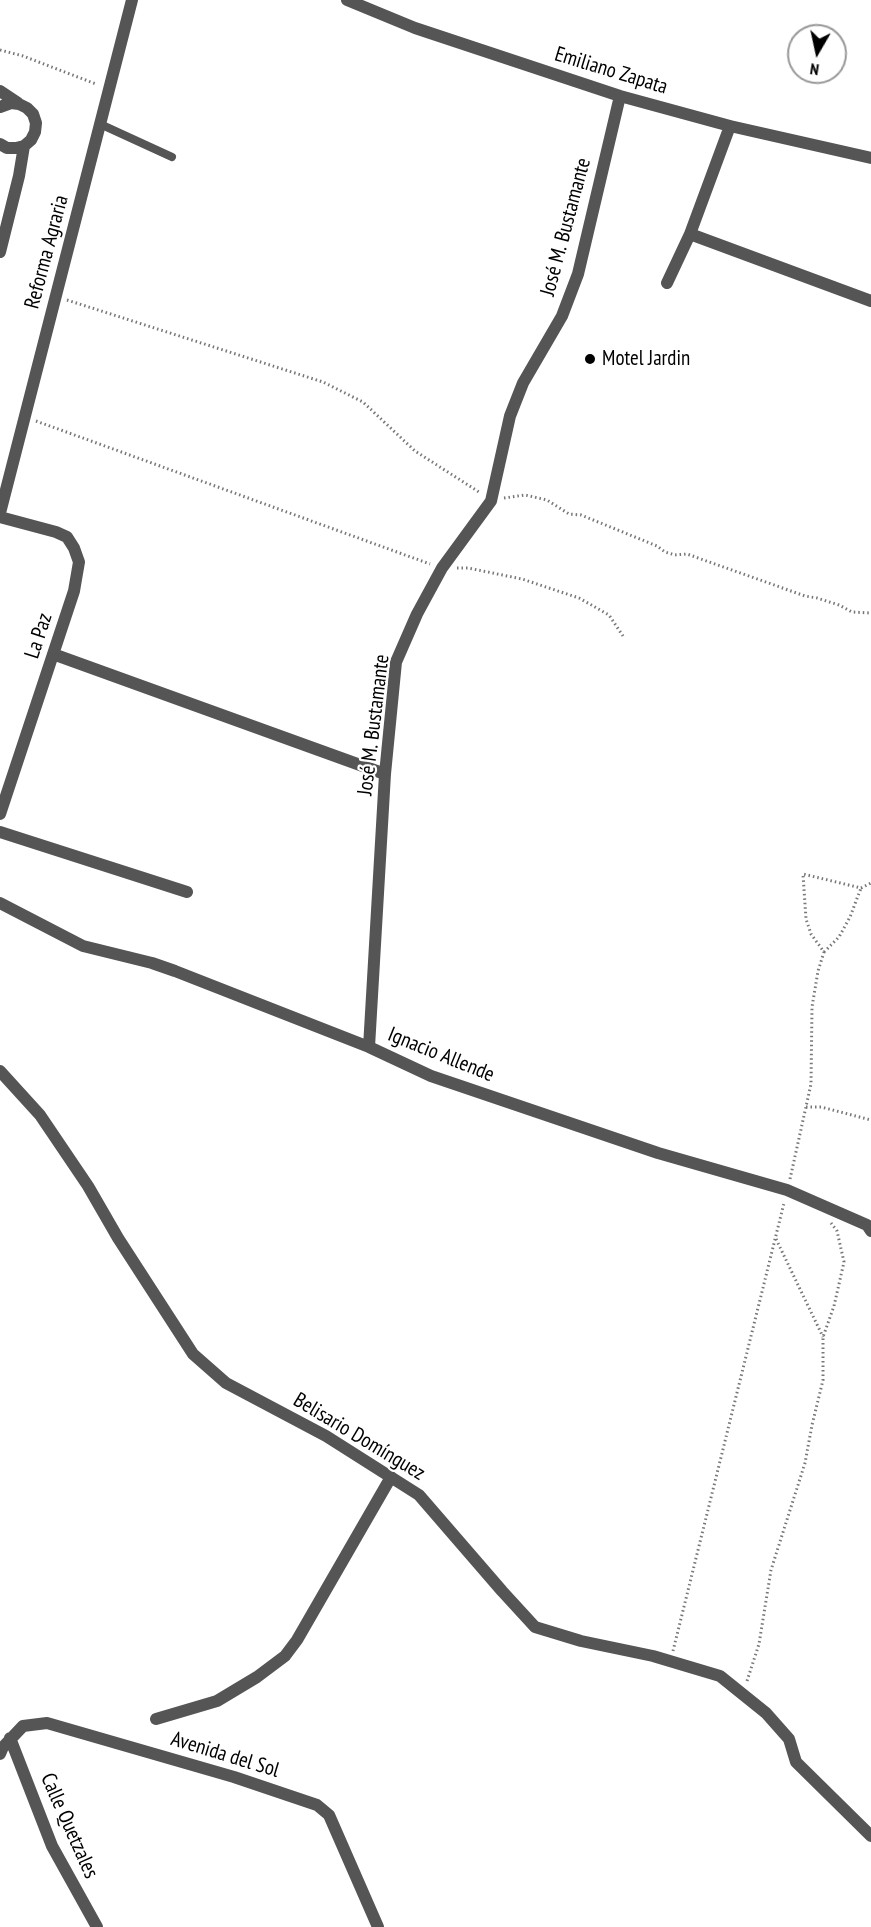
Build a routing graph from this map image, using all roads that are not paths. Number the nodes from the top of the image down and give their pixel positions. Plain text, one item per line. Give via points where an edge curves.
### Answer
1 (132, 0) edge
2 (347, 0) edge
3 (0, 91) edge
4 (620, 96) junction
5 (19, 104) junction
6 (0, 107) edge
7 (100, 124) junction
8 (730, 126) junction
9 (0, 144) edge
10 (24, 146) junction
11 (172, 157) dead end
12 (871, 158) edge
13 (690, 234) junction
14 (0, 250) edge
15 (667, 283) dead end
16 (871, 301) edge
17 (0, 515) edge
18 (53, 654) junction
19 (385, 774) junction
20 (0, 814) edge
21 (0, 832) edge
22 (187, 892) dead end
23 (0, 903) edge
24 (369, 1047) junction
25 (0, 1071) edge
26 (871, 1232) edge
27 (390, 1477) junction
28 (156, 1719) dead end
29 (10, 1738) junction
30 (0, 1754) edge
31 (869, 1829) edge
32 (96, 1927) edge
33 (378, 1927) edge

1 - 7 street, Reforma Agraria
2 - 4 street, Emiliano Zapata via 415,28
3 - 5 street
4 - 8 street, Emiliano Zapata
4 - 19 street, José M. Bustamante via 578,274 562,316 523,383 510,416 491,501 442,568 396,662
5 - 6 street
5 - 10 street via 33,114 36,123 31,140
7 - 11 lane
7 - 17 street, Reforma Agraria
8 - 12 street, Emiliano Zapata
8 - 13 street
9 - 10 street via 7,148
10 - 14 street
13 - 15 street
13 - 16 street
17 - 18 street, La Paz via 67,537 79,561
18 - 19 street
18 - 20 street, La Paz
19 - 24 street, José M. Bustamante
21 - 22 street
23 - 24 street, Ignacio Allende via 83,946 153,963
24 - 26 street, Ignacio Allende via 431,1076 658,1154 787,1190 867,1225
25 - 27 street, Belisario Domínguez via 40,1115 194,1354 226,1383 326,1436
27 - 28 street via 285,1656 217,1701
27 - 31 street, Belisario Domínguez via 419,1495 535,1627 720,1676 766,1713 789,1739 796,1762
29 - 30 street, Avenida del Sol
29 - 32 street, Calle Quetzales via 52,1846
29 - 33 street, Avenida del Sol via 23,1726 47,1723 317,1805 329,1815

